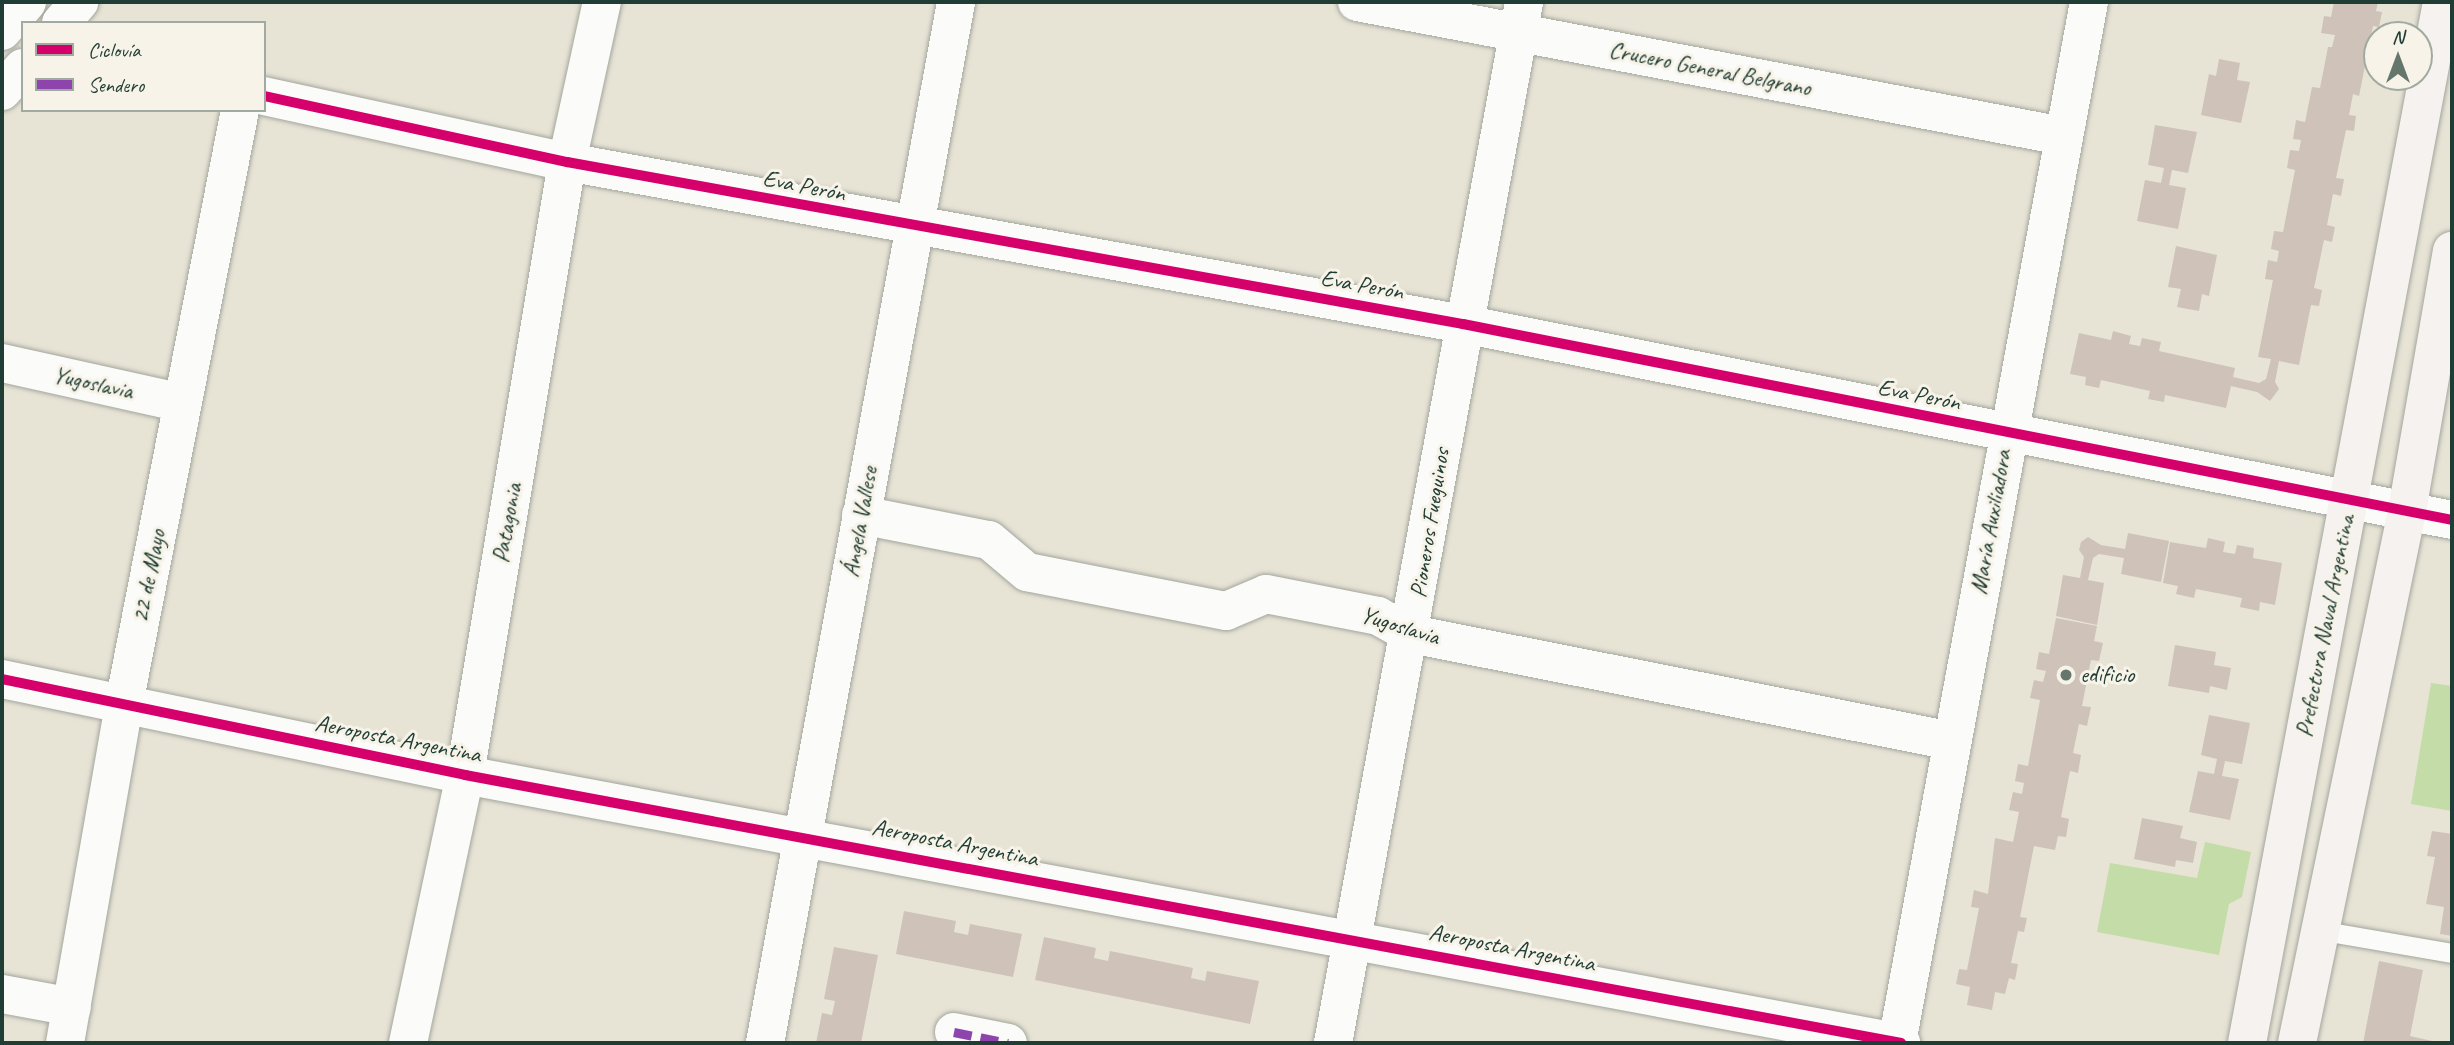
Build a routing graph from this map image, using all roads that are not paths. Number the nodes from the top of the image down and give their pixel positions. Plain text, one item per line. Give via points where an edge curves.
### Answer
1 (27, 2) edge
2 (79, 2) edge
3 (602, 2) edge
4 (956, 2) edge
5 (1357, 2) edge
6 (2089, 2) edge
7 (2442, 2) edge
8 (1522, 17) edge
9 (63, 21) edge
10 (2, 33) edge
11 (21, 46) edge
12 (21, 70) edge
13 (2, 92) edge
14 (266, 96) edge
15 (240, 112) edge
16 (2063, 136) junction
17 (567, 162) junction
18 (914, 228) junction
19 (2452, 251) edge
20 (1463, 324) junction
21 (2, 363) edge
22 (183, 403) junction
23 (2007, 434) junction
24 (2349, 500) junction
25 (2407, 511) junction
26 (861, 516) junction
27 (2452, 520) edge
28 (1411, 634) junction
29 (2, 679) edge
30 (124, 705) junction
31 (1952, 741) junction
32 (465, 775) junction
33 (804, 836) junction
34 (2318, 930) junction
35 (1352, 940) junction
36 (2452, 954) edge
37 (2, 994) edge
38 (69, 1025) edge
39 (954, 1032) dead end
40 (408, 1043) edge
41 (765, 1043) edge
42 (1008, 1043) edge
43 (1333, 1043) edge
44 (1899, 1043) edge
45 (2246, 1043) edge
46 (2297, 1043) edge

1 - 10 street
2 - 9 street
3 - 17 street, Patagonia
4 - 18 street, Ángela Vallese
5 - 8 street, Crucero General Belgrano
6 - 16 street, María Auxiliadora
7 - 24 main road, Prefectura Naval Argentina
8 - 16 street, Crucero General Belgrano
8 - 20 street, Pioneros Fueguinos
10 - 11 street
12 - 13 street
14 - 17 street, Eva Perón
15 - 22 street, 22 de Mayo
16 - 23 street, María Auxiliadora
17 - 18 street, Eva Perón
17 - 32 street, Patagonia
18 - 20 street, Eva Perón
18 - 26 street, Ángela Vallese
19 - 25 main road
20 - 23 street, Eva Perón
20 - 28 street, Pioneros Fueguinos
21 - 22 street, Yugoslavia
22 - 30 street, 22 de Mayo
23 - 24 street, Eva Perón
23 - 31 street, María Auxiliadora
24 - 25 street, Eva Perón
24 - 45 main road, Prefectura Naval Argentina
25 - 27 street, Eva Perón
25 - 34 main road
26 - 28 street, Yugoslavia via 989,540 1027,572 1226,611 1266,594 1378,616
26 - 33 street, Ángela Vallese
28 - 31 street, Yugoslavia
28 - 35 street, Pioneros Fueguinos
29 - 30 street, Aeroposta Argentina
30 - 32 street, Aeroposta Argentina
30 - 38 street, 22 de Mayo
31 - 44 street, María Auxiliadora
32 - 33 street, Aeroposta Argentina
32 - 40 street, Patagonia
33 - 35 street, Aeroposta Argentina
33 - 41 street, Ángela Vallese
34 - 36 lane
34 - 46 main road
35 - 43 street, Pioneros Fueguinos
35 - 44 street, Aeroposta Argentina
37 - 38 street
39 - 42 street

